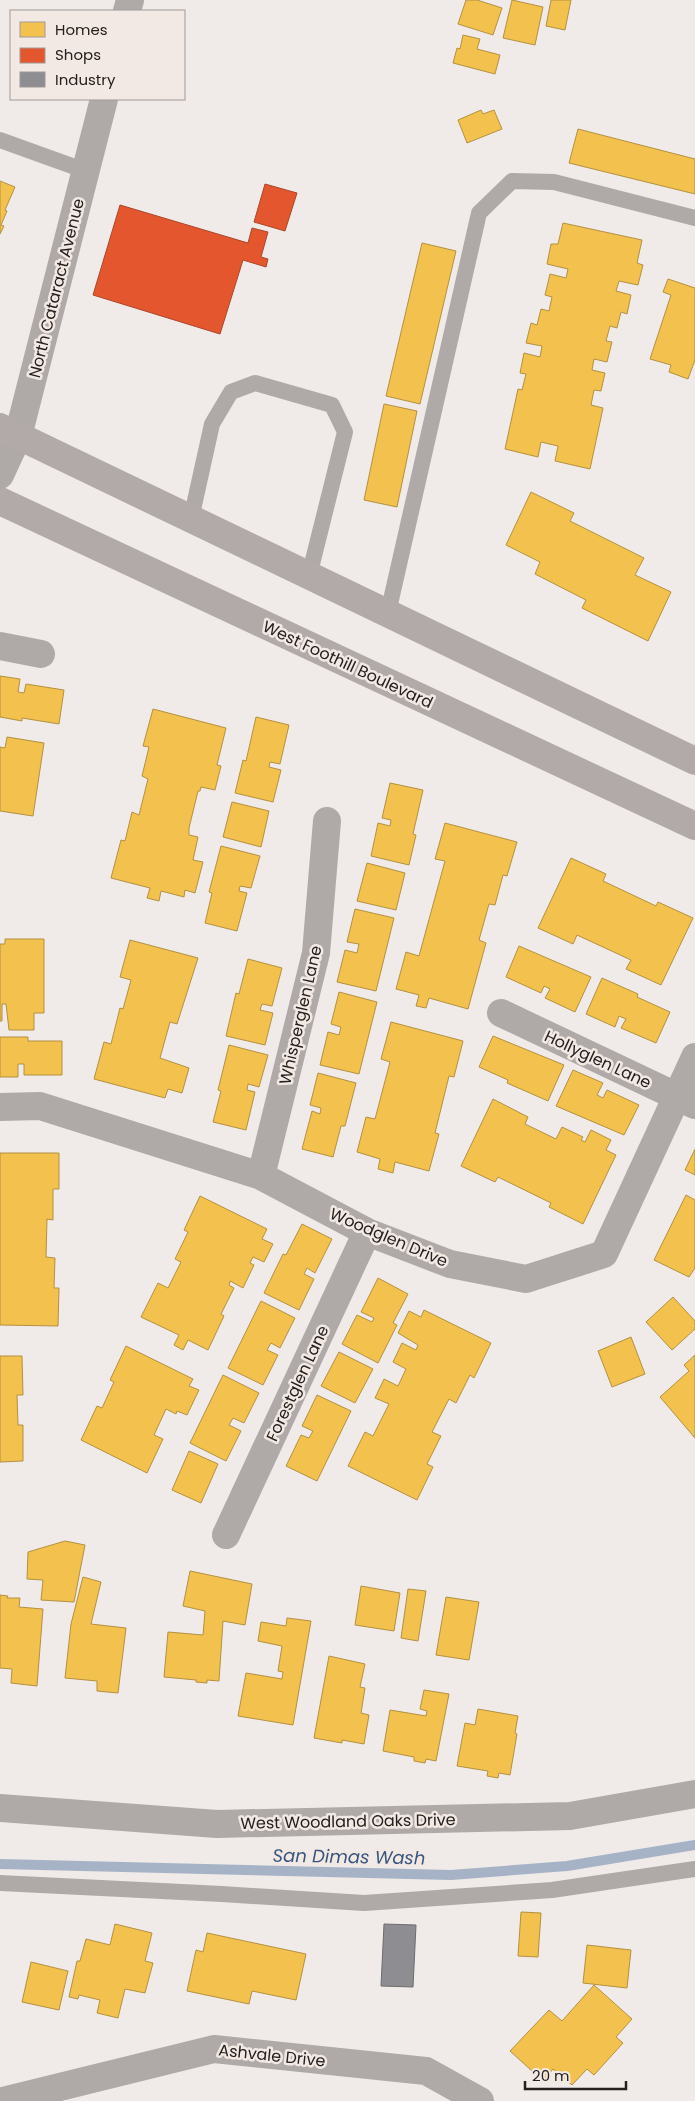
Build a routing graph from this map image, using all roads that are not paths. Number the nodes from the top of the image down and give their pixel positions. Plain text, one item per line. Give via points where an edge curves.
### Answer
1 (104, 100) edge
2 (0, 140) edge
3 (86, 171) junction
4 (695, 218) edge
5 (9, 431) edge
6 (0, 475) edge
7 (0, 501) edge
8 (191, 519) junction
9 (309, 576) junction
10 (388, 613) junction
11 (0, 646) edge
12 (42, 654) dead end
13 (695, 761) edge
14 (326, 821) dead end
15 (695, 826) edge
16 (501, 1013) dead end
17 (695, 1057) edge
18 (686, 1101) edge
19 (0, 1106) edge
20 (261, 1176) junction
21 (368, 1232) junction
22 (226, 1535) dead end
23 (695, 1794) edge
24 (0, 1808) edge
25 (695, 1869) edge
26 (0, 1883) edge
27 (3, 2101) edge
28 (480, 2101) edge

1 - 3 street, North Cataract Avenue
2 - 3 lane
3 - 5 street, North Cataract Avenue
4 - 10 lane via 554,182 512,181 480,213
5 - 6 street, North Cataract Avenue
5 - 8 main road
7 - 15 main road, West Foothill Boulevard
8 - 9 main road
8 - 9 lane via 212,424 231,392 255,383 332,405 345,432
9 - 10 main road
10 - 13 main road
11 - 12 street
14 - 20 street, Whisperglen Lane via 316,953
16 - 18 street, Hollyglen Lane
17 - 18 street, Woodglen Drive
18 - 21 street, Woodglen Drive via 604,1254 526,1278 450,1264
19 - 20 street, Woodglen Drive via 40,1106
20 - 21 street, Woodglen Drive
21 - 22 street, Forestglen Lane
23 - 24 street, West Woodland Oaks Drive via 570,1816 217,1824
25 - 26 lane via 552,1890 364,1903
27 - 28 street, Ashvale Drive via 214,2049 426,2071

